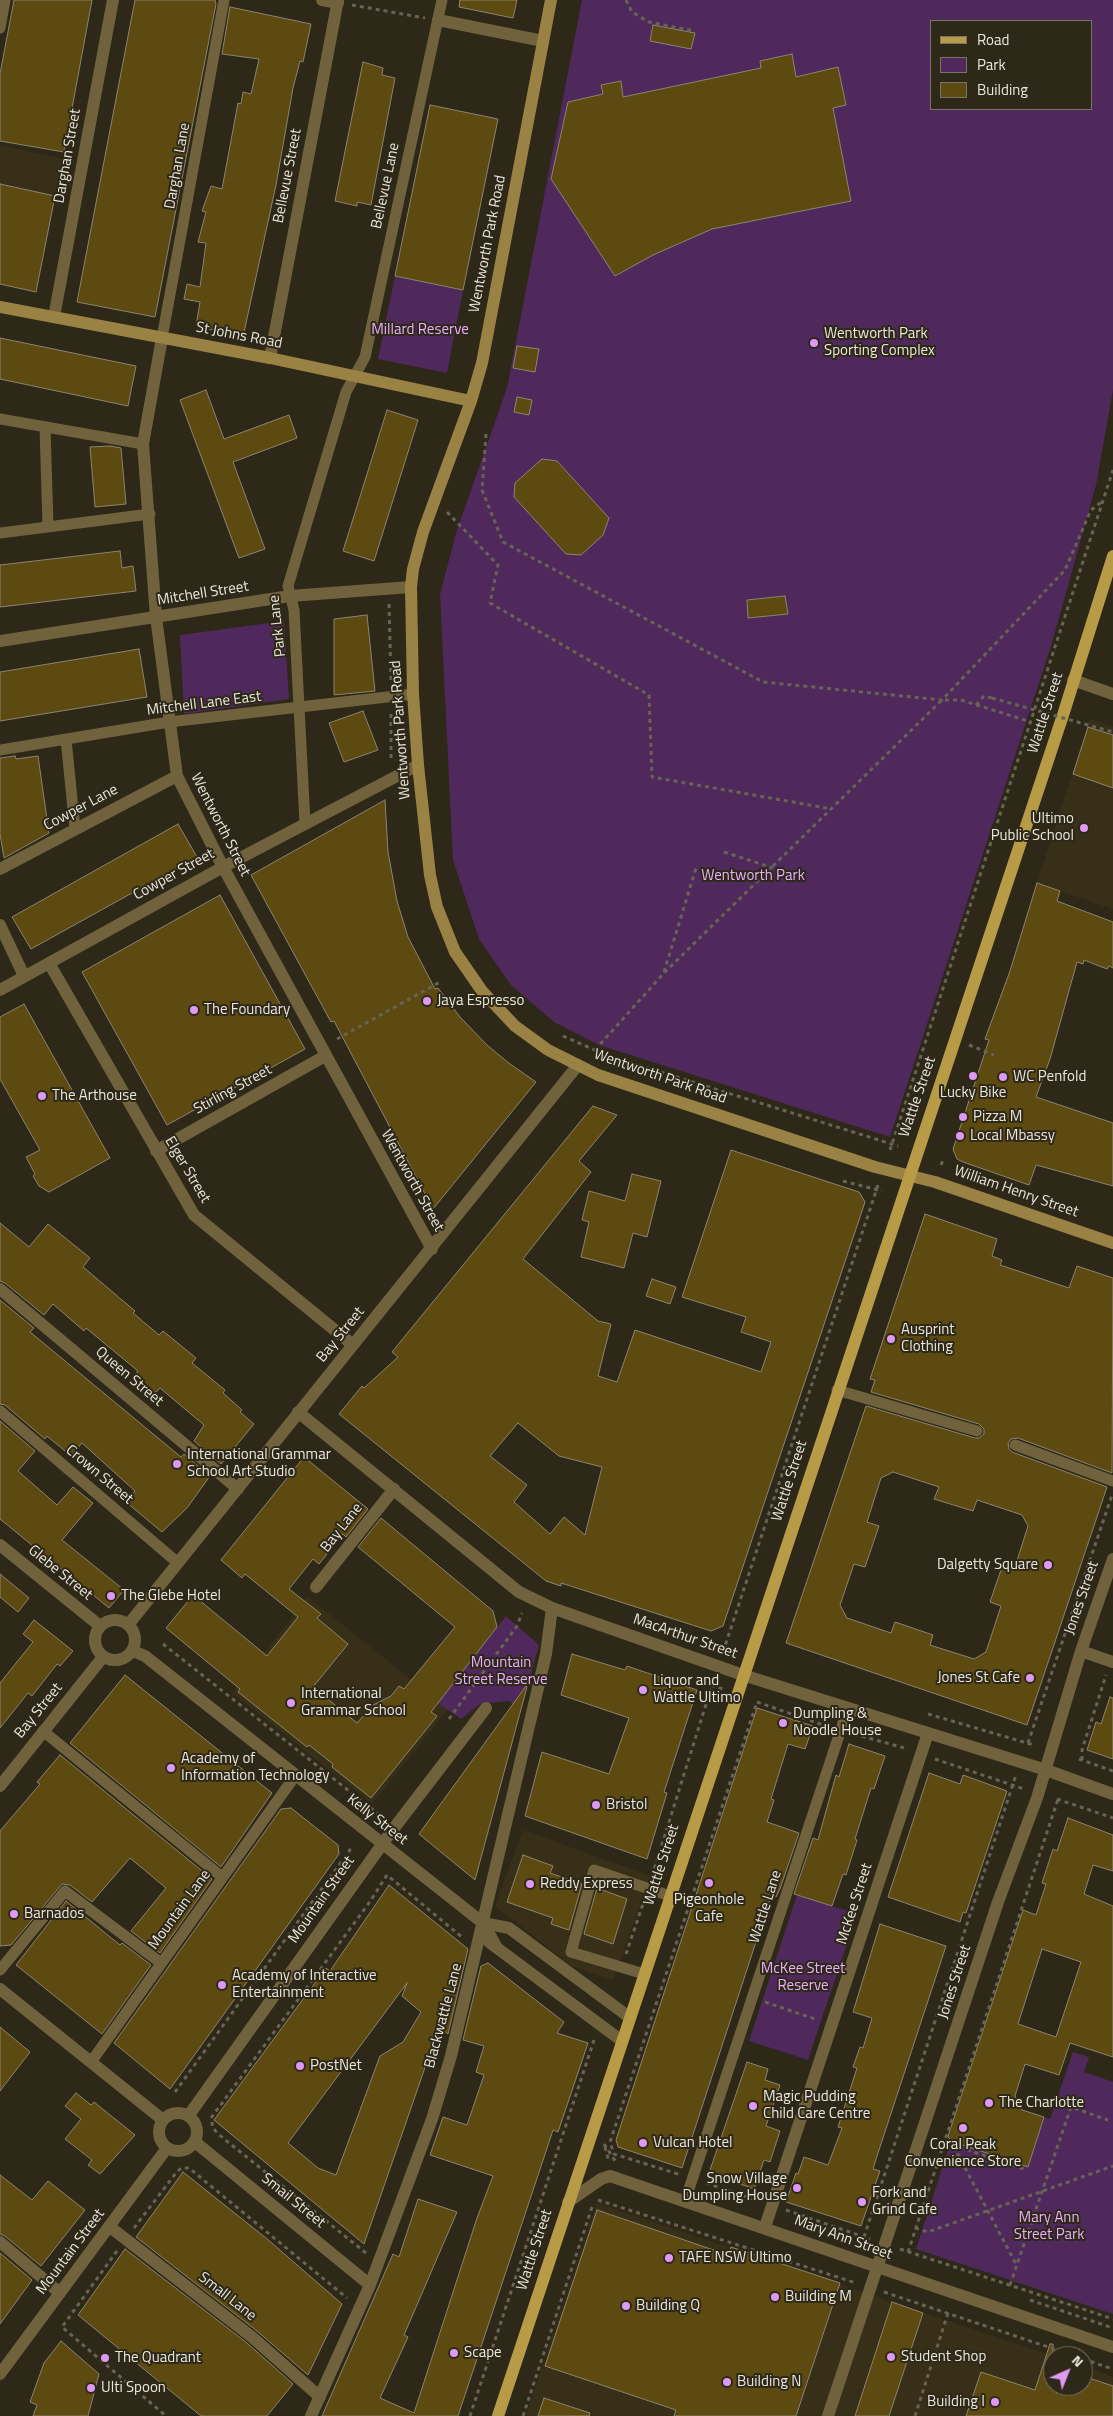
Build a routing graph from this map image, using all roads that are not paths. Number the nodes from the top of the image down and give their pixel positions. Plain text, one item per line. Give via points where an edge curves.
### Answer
1 (5, 0) edge
2 (113, 0) edge
3 (224, 0) edge
4 (322, 0) edge
5 (442, 0) edge
6 (551, 0) edge
7 (338, 2) edge
8 (438, 20) junction
9 (0, 28) edge
10 (543, 41) junction
11 (0, 307) edge
12 (54, 317) junction
13 (162, 338) junction
14 (270, 358) junction
15 (356, 377) junction
16 (471, 401) junction
17 (0, 419) edge
18 (45, 428) junction
19 (143, 444) junction
20 (150, 514) junction
21 (48, 525) junction
22 (0, 533) edge
23 (1113, 556) edge
24 (411, 588) junction
25 (290, 596) junction
26 (156, 618) junction
27 (0, 641) edge
28 (1073, 680) junction
29 (413, 694) junction
30 (1113, 694) edge
31 (299, 708) junction
32 (169, 722) junction
33 (66, 738) junction
34 (0, 750) edge
35 (418, 765) junction
36 (177, 776) junction
37 (305, 823) junction
38 (75, 829) junction
39 (223, 867) junction
40 (0, 869) edge
41 (0, 925) edge
42 (48, 963) junction
43 (24, 976) junction
44 (0, 990) edge
45 (326, 1056) junction
46 (578, 1065) junction
47 (156, 1151) junction
48 (908, 1176) junction
49 (1113, 1243) edge
50 (432, 1249) junction
51 (0, 1289) edge
52 (353, 1345) junction
53 (837, 1390) junction
54 (0, 1411) edge
55 (298, 1412) junction
56 (977, 1431) dead end
57 (1015, 1445) dead end
58 (1113, 1481) edge
59 (394, 1489) junction
60 (238, 1490) junction
61 (0, 1545) edge
62 (1113, 1559) edge
63 (178, 1562) junction
64 (316, 1587) dead end
65 (552, 1608) junction
66 (128, 1625) junction
67 (100, 1626) junction
68 (133, 1651) junction
69 (1081, 1651) junction
70 (104, 1657) junction
71 (1112, 1661) edge
72 (743, 1675) junction
73 (486, 1708) dead end
74 (848, 1708) junction
75 (44, 1731) junction
76 (928, 1734) junction
77 (1046, 1770) junction
78 (295, 1776) junction
79 (0, 1786) edge
80 (1113, 1794) edge
81 (382, 1845) junction
82 (222, 1878) junction
83 (670, 1896) junction
84 (483, 1923) junction
85 (480, 1938) junction
86 (496, 1946) junction
87 (161, 1963) junction
88 (0, 1970) edge
89 (644, 1974) junction
90 (0, 1989) edge
91 (629, 2017) junction
92 (622, 2040) junction
93 (91, 2062) junction
94 (189, 2115) junction
95 (163, 2120) junction
96 (195, 2142) junction
97 (167, 2148) junction
98 (685, 2201) junction
99 (568, 2202) junction
100 (110, 2227) junction
101 (765, 2227) junction
102 (0, 2242) edge
103 (875, 2268) junction
104 (370, 2285) junction
105 (60, 2293) junction
106 (1113, 2347) edge
107 (0, 2374) edge
108 (320, 2397) junction
109 (311, 2416) edge
110 (498, 2416) edge
111 (828, 2416) edge

1 - 9 lane
2 - 12 street, Darghan Street
3 - 13 lane, Darghan Lane
4 - 7 street
5 - 8 lane, Bellevue Lane
6 - 10 street, Wentworth Park Road
7 - 14 street, Bellevue Street
8 - 10 street
8 - 15 lane, Bellevue Lane via 365,358
10 - 16 street, Wentworth Park Road via 482,363
11 - 12 street, St Johns Road
12 - 13 street, St Johns Road
13 - 14 street, St Johns Road
13 - 19 street, Wentworth Street
14 - 15 street, St Johns Road
15 - 16 street, St Johns Road
15 - 25 lane, Park Lane via 346,392 288,586
16 - 24 street, Wentworth Park Road via 434,500 413,569
17 - 18 lane
18 - 19 lane
18 - 21 lane
19 - 20 street, Wentworth Street
20 - 21 lane
20 - 26 street, Wentworth Street
21 - 22 lane
23 - 28 main road, Wattle Street
24 - 25 street, Mitchell Street
24 - 29 street, Wentworth Park Road
25 - 26 street, Mitchell Street
25 - 31 lane, Park Lane via 294,610
26 - 27 street, Mitchell Street
26 - 32 street, Wentworth Street
28 - 30 street
28 - 48 main road, Wattle Street
29 - 31 lane, Mitchell Lane East
29 - 35 street, Wentworth Park Road
31 - 32 lane, Mitchell Lane East
31 - 37 lane, Park Lane
32 - 33 lane, Mitchell Lane East
32 - 36 street, Wentworth Street
33 - 34 lane, Mitchell Lane East
33 - 38 lane
35 - 37 street, Cowper Street
35 - 46 street, Wentworth Park Road via 430,875 437,907 455,952 482,991 515,1026 548,1050
36 - 38 street, Cowper Lane
36 - 39 street, Wentworth Street
37 - 39 street, Cowper Street
38 - 40 street, Cowper Lane
39 - 42 street, Cowper Street
39 - 45 street, Wentworth Street
41 - 43 street
42 - 43 street, Cowper Street
42 - 47 street, Elger Street
43 - 44 street, Cowper Street
45 - 47 street, Stirling Street
45 - 50 street, Wentworth Street
46 - 48 street, Wentworth Park Road via 617,1082
46 - 50 street, Bay Street
47 - 52 street, Elger Street via 194,1214
48 - 49 street, William Henry Street via 1046,1218
48 - 53 main road, Wattle Street
50 - 52 street, Bay Street
51 - 60 street, Queen Street
52 - 55 street, Bay Street
53 - 56 lane
53 - 72 main road, Wattle Street
54 - 63 lane, Crown Street
55 - 59 street, MacArthur Street
55 - 60 street, Bay Street
57 - 58 lane
59 - 64 street, Bay Lane
59 - 65 street, MacArthur Street via 520,1592
60 - 63 street, Bay Street
61 - 67 street, Glebe Street
62 - 69 street, Jones Street
63 - 66 street, Bay Street
65 - 72 street, MacArthur Street
65 - 84 street, Blackwattle Lane via 546,1654
66 - 67 street via 111,1620
66 - 68 street via 136,1642
67 - 70 street via 96,1632 96,1646
68 - 70 street via 119,1660
68 - 78 street, Kelly Street via 145,1656
69 - 71 street
69 - 77 street, Jones Street
70 - 75 street, Bay Street
72 - 74 street, MacArthur Street
72 - 83 main road, Wattle Street
73 - 81 street, Mountain Street
74 - 76 street, MacArthur Street
74 - 98 lane, Wattle Lane
75 - 79 street, Bay Street
75 - 82 lane
76 - 77 street, MacArthur Street
76 - 101 street, McKee Street
77 - 80 street, MacArthur Street
77 - 103 street, Jones Street via 998,1902
78 - 81 street, Kelly Street
78 - 82 lane, Mountain Lane
81 - 84 street, Kelly Street
81 - 94 street, Mountain Street
82 - 87 lane, Mountain Lane
83 - 89 main road, Wattle Street
83 - 89 lane via 594,1870 570,1952
84 - 85 street, Blackwattle Lane
84 - 86 street, Kelly Street
84 - 91 street, Kelly Street via 509,1928
85 - 86 street, Kelly Street
85 - 104 street, Blackwattle Lane via 432,2119
86 - 92 street, Kelly Street
87 - 88 lane via 65,1891
87 - 93 lane, Mountain Lane
89 - 91 main road, Wattle Street
90 - 93 street
91 - 92 main road, Wattle Street
92 - 99 main road, Wattle Street
93 - 95 street
94 - 95 street via 178,2112
94 - 96 street via 198,2130
95 - 97 street via 159,2131
96 - 97 street via 179,2151
96 - 104 street, Smail Street
97 - 100 street, Mountain Street
98 - 99 street, Mary Ann Street via 610,2176
98 - 101 street, Mary Ann Street
99 - 110 main road, Wattle Street
100 - 105 street, Mountain Street
100 - 108 street, Small Lane via 252,2338
101 - 103 street, Mary Ann Street
102 - 105 street
103 - 106 street, Mary Ann Street
103 - 111 street, Jones Street
104 - 108 street, Blackwattle Lane
105 - 107 street, Mountain Street
108 - 109 street, Blackwattle Lane

